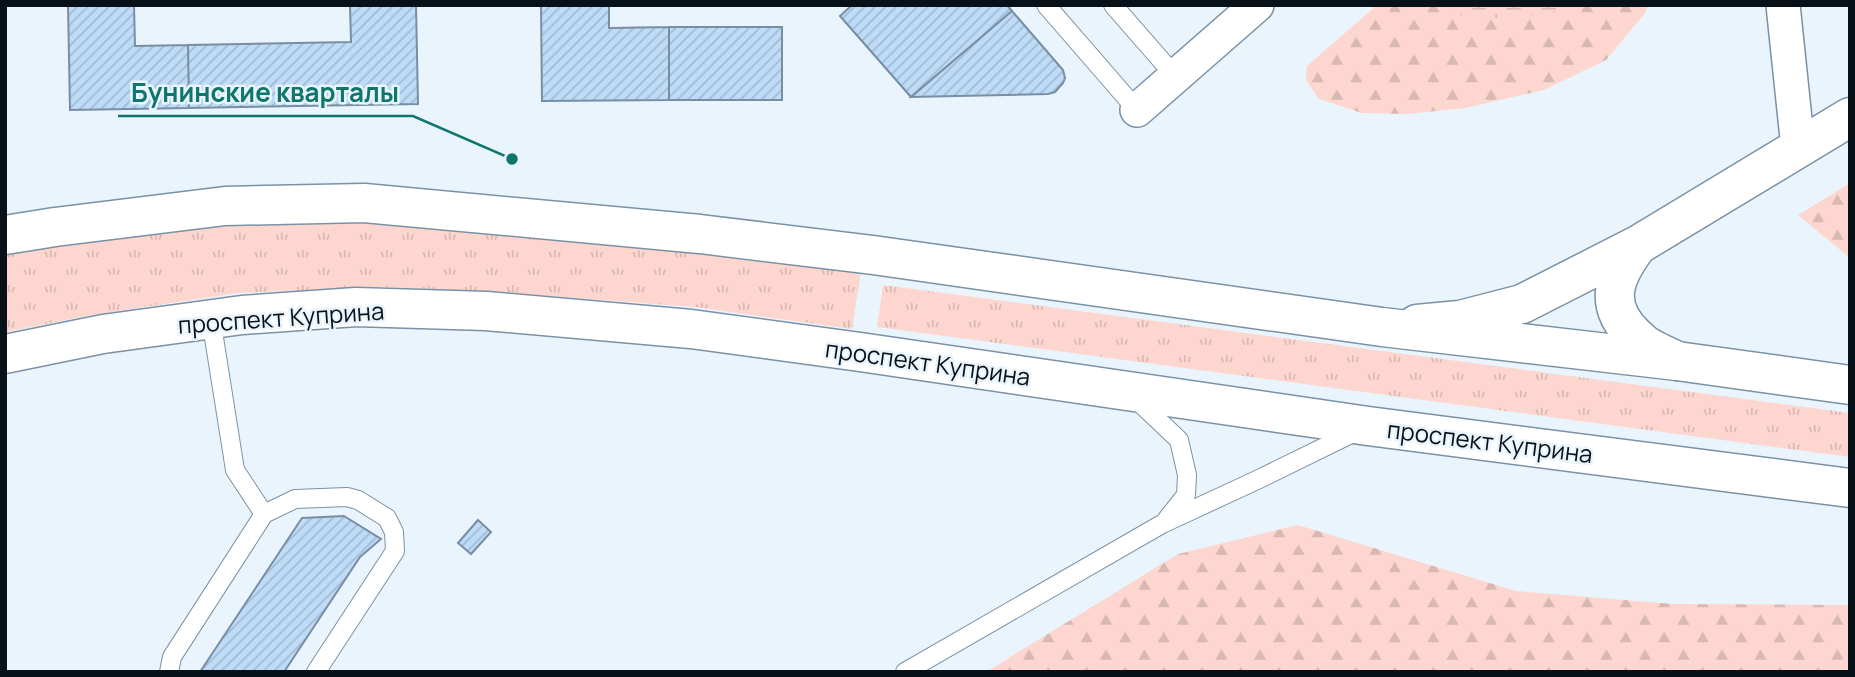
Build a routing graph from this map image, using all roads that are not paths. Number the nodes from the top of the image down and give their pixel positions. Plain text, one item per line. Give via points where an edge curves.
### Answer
1 (1046, 5) edge
2 (1113, 5) edge
3 (1257, 5) edge
4 (1783, 5) edge
5 (1175, 76) junction
6 (1137, 110) joint
7 (1850, 117) edge
8 (1798, 148) junction
9 (5, 235) edge
10 (1639, 245) junction
11 (211, 319) junction
12 (1382, 327) junction
13 (5, 354) edge
14 (1677, 361) junction
15 (1089, 385) junction
16 (1850, 385) edge
17 (1368, 426) junction
18 (1850, 488) edge
19 (264, 514) junction
20 (1162, 524) junction
21 (169, 672) edge
22 (316, 672) edge
23 (905, 672) edge

1 - 6 lane
2 - 5 lane
3 - 5 street
4 - 8 street
5 - 6 street
7 - 8 main road
8 - 10 main road
9 - 12 main road via 225,206 363,203 713,235
10 - 12 main road via 1522,304 1460,320
10 - 14 main road via 1617,282 1614,304 1625,326 1646,345
11 - 13 main road, проспект Куприна
11 - 15 main road, проспект Куприна via 356,307 486,311 691,329
11 - 19 lane via 235,470
12 - 14 main road
14 - 16 main road
15 - 17 main road, проспект Куприна
15 - 20 lane via 1140,404 1179,440 1187,475 1186,495
17 - 18 main road, проспект Куприна
17 - 20 lane
19 - 21 lane via 172,657
19 - 22 lane via 295,499 347,497 387,519 394,532 395,551
20 - 23 lane

